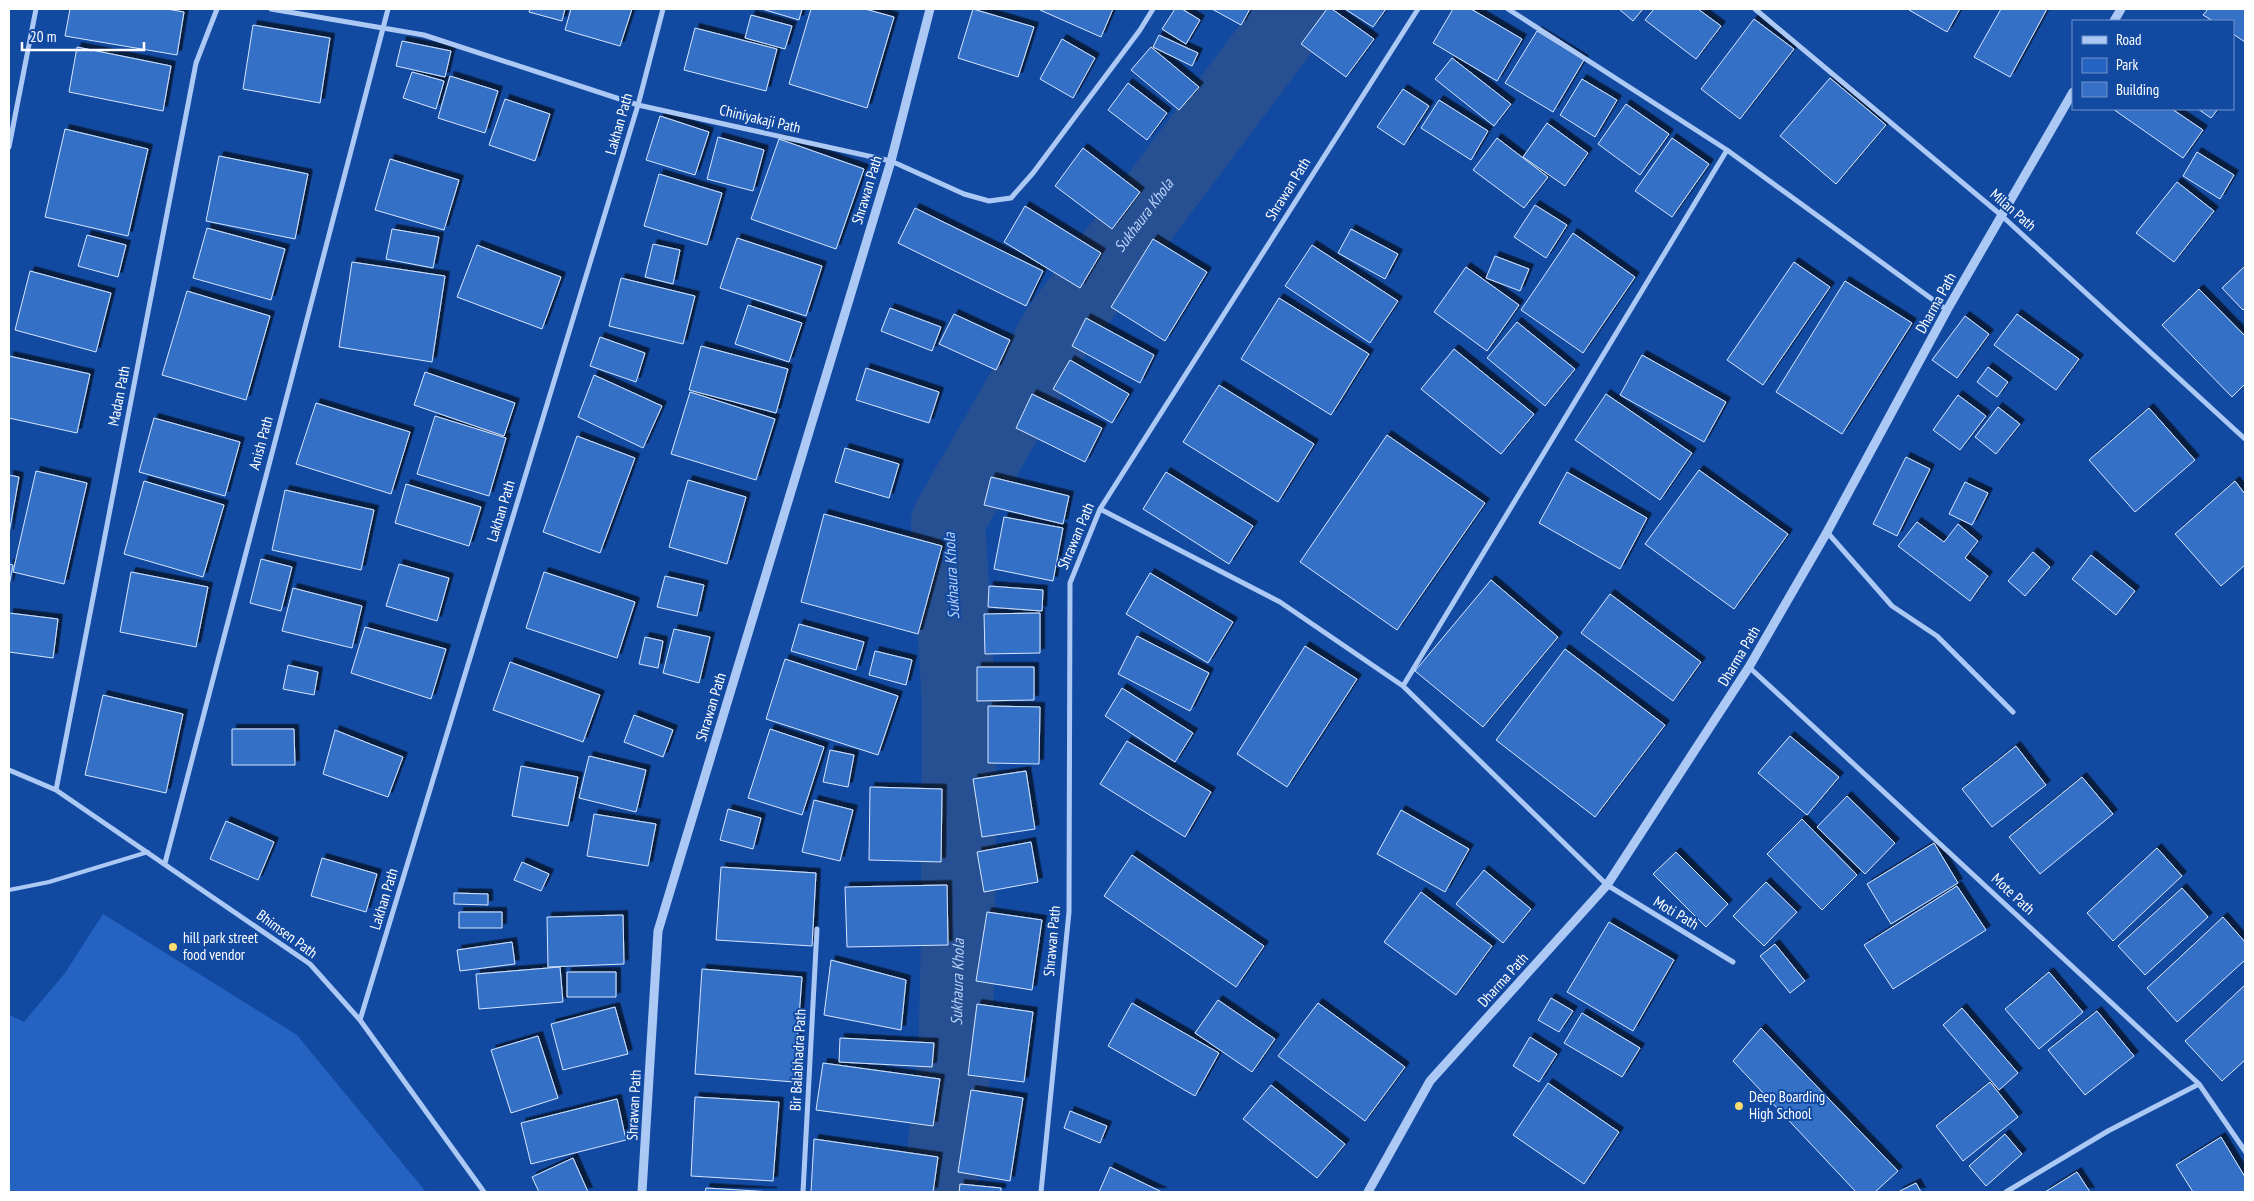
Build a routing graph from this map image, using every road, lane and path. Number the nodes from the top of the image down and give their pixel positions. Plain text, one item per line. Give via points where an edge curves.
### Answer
1 (36, 9) edge
2 (217, 9) edge
3 (271, 9) edge
4 (388, 9) edge
5 (663, 9) edge
6 (930, 9) edge
7 (1153, 9) edge
8 (1418, 9) edge
9 (1508, 9) edge
10 (1755, 9) edge
11 (2121, 9) edge
12 (2115, 20) edge
13 (381, 29) junction
14 (2072, 94) edge
15 (638, 105) junction
16 (9, 147) edge
17 (1727, 150) junction
18 (891, 161) junction
19 (2002, 216) junction
20 (1947, 310) junction
21 (2245, 437) edge
22 (1100, 509) junction
23 (1827, 532) junction
24 (1749, 667) junction
25 (1402, 686) junction
26 (2013, 712) dead end
27 (9, 770) edge
28 (56, 790) junction
29 (148, 852) junction
30 (165, 863) junction
31 (1607, 885) junction
32 (9, 890) edge
33 (817, 929) dead end
34 (1733, 962) dead end
35 (360, 1020) junction
36 (2198, 1084) junction
37 (2245, 1151) edge
38 (484, 1192) edge
39 (642, 1192) edge
40 (803, 1192) edge
41 (1041, 1192) edge
42 (1368, 1192) edge
43 (2006, 1192) edge

1 - 16 street
2 - 28 street, Madan Path via 196,63
3 - 13 street, Chiniyakaji Path
4 - 13 street, Anish Path
5 - 15 street, Lakhan Path
6 - 18 street, Shrawan Path
7 - 18 street, Chiniyakaji Path via 1033,173 1010,198 989,200 964,194
8 - 22 street, Shrawan Path
9 - 17 street
10 - 19 street, Milan Path
11 - 12 street
13 - 15 street, Chiniyakaji Path via 424,35
13 - 30 street, Anish Path
14 - 19 street, Dharma Path
15 - 18 street, Chiniyakaji Path
15 - 35 street, Lakhan Path
17 - 20 street
17 - 25 street
18 - 39 street, Shrawan Path via 658,931
19 - 20 street, Dharma Path
19 - 21 street, Milan Path
20 - 23 street, Dharma Path
22 - 25 street, Moti Path via 1280,602
22 - 41 street, Shrawan Path via 1070,583 1069,912
23 - 24 street, Dharma Path
23 - 26 street via 1892,606 1936,636
24 - 31 street, Dharma Path
24 - 36 street, Mote Path
25 - 31 street, Moti Path
27 - 28 street, Bhimsen Path
28 - 29 street, Bhimsen Path
29 - 30 street, Bhimsen Path
29 - 32 lane via 49,882
30 - 35 street, Bhimsen Path via 310,964
31 - 34 street, Moti Path
31 - 42 street, Dharma Path via 1430,1081
33 - 40 street, Bir Balabhadra Path
35 - 38 street, Bhimsen Path
36 - 37 street, Mote Path
36 - 43 street via 2108,1131

